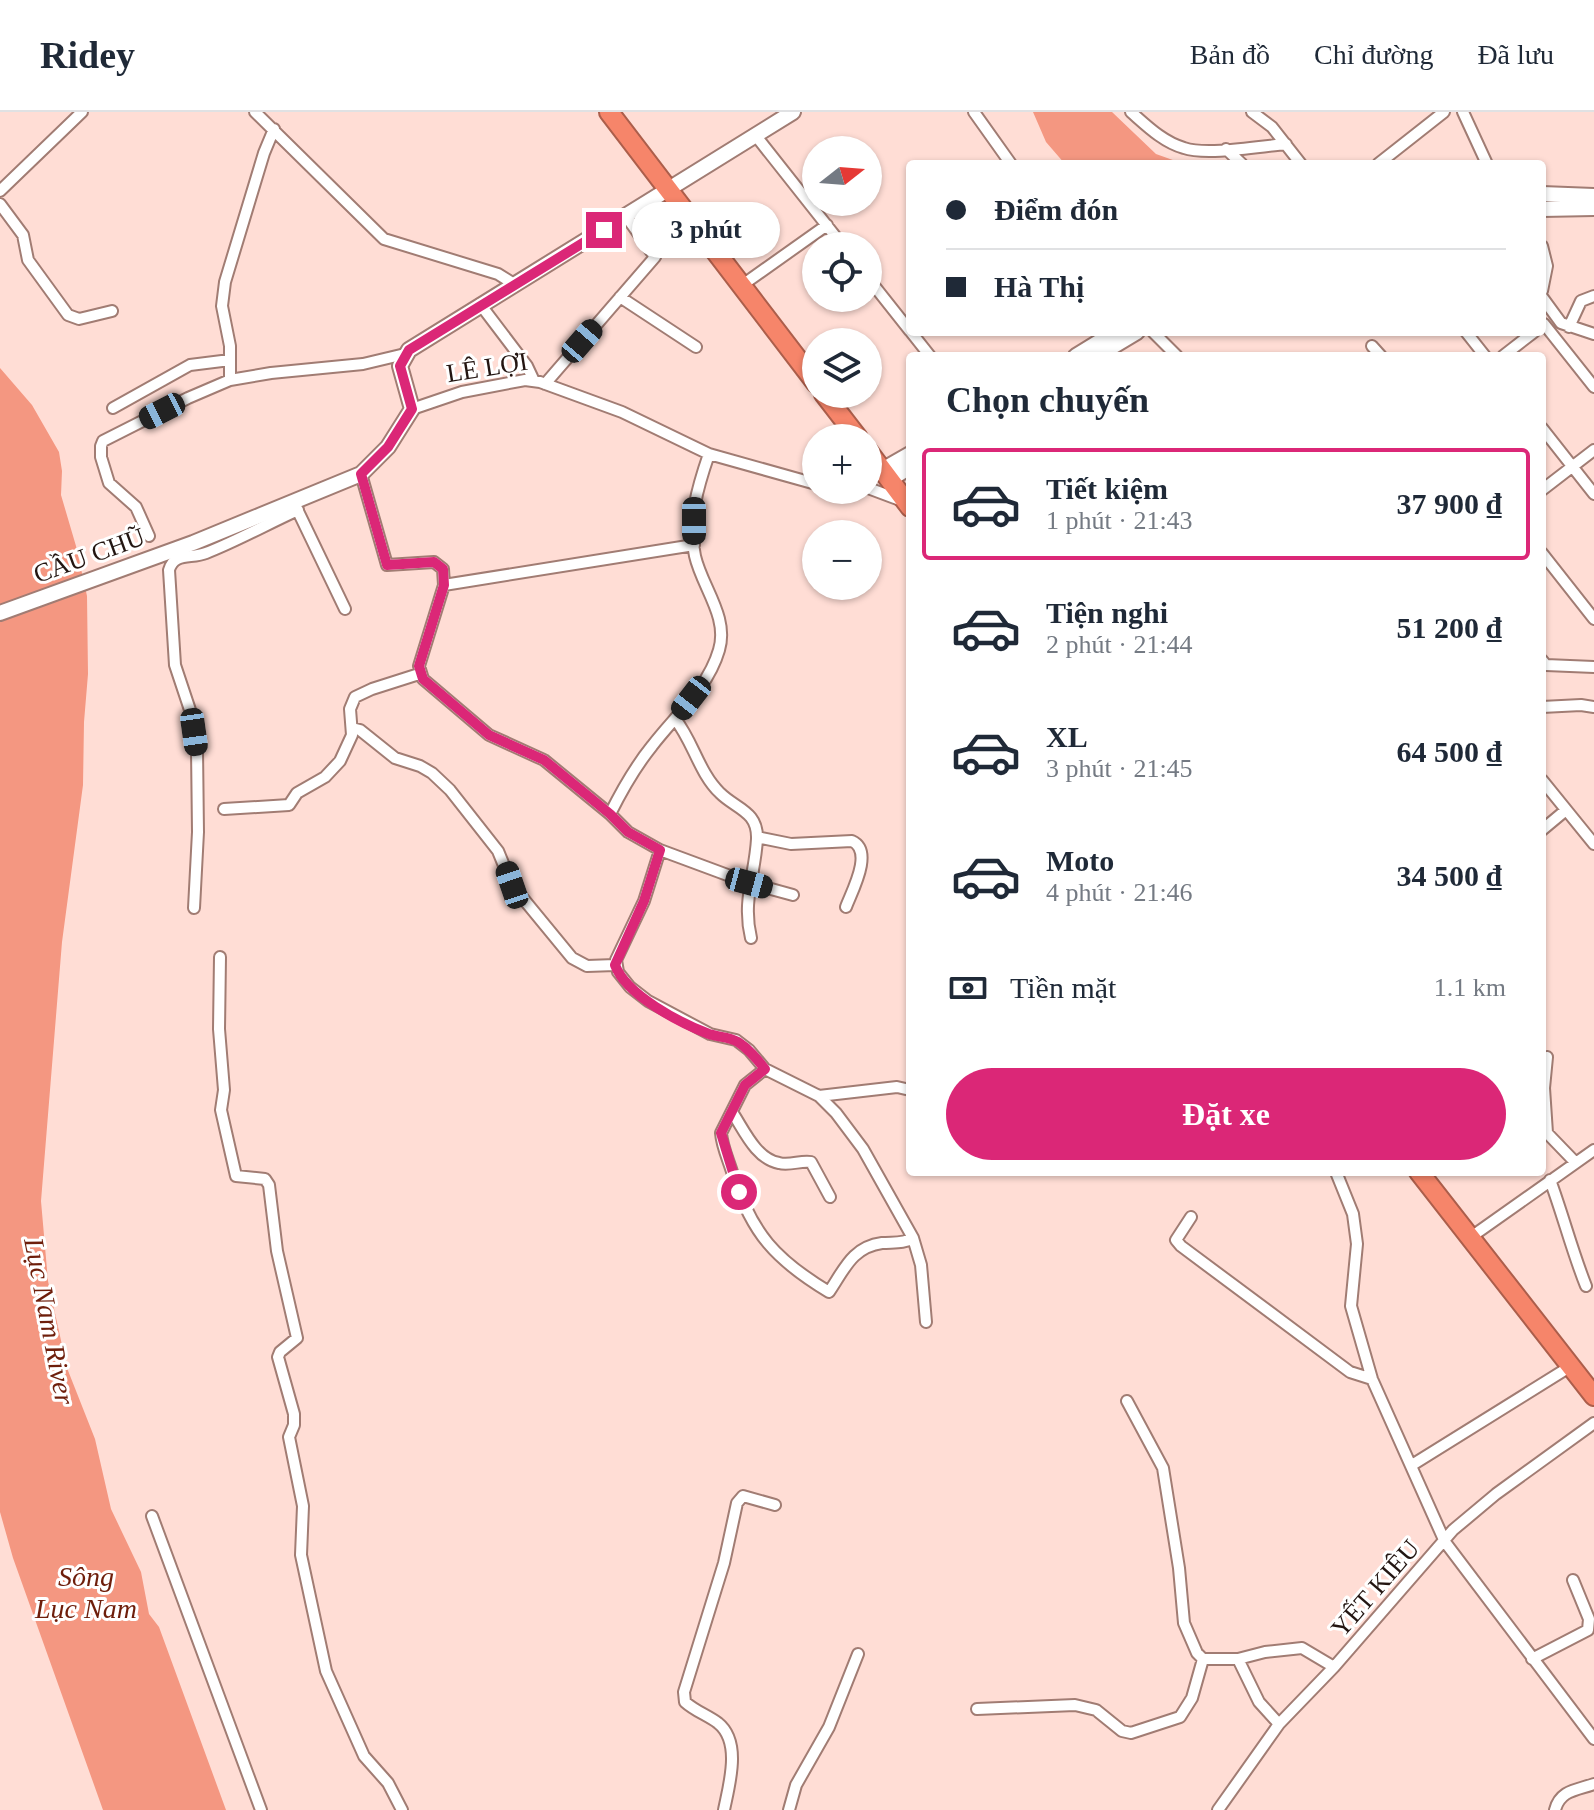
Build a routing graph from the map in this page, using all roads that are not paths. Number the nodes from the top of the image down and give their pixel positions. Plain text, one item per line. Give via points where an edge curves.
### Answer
1 (82, 112) edge
2 (255, 112) edge
3 (609, 112) edge
4 (793, 112) edge
5 (974, 112) edge
6 (1131, 112) edge
7 (1252, 112) edge
8 (1444, 112) edge
9 (1463, 112) edge
10 (274, 129) junction
11 (756, 136) junction
12 (1286, 144) junction
13 (1226, 149) junction
14 (1008, 160) edge
15 (1238, 160) edge
16 (1296, 160) edge
17 (1383, 160) edge
18 (1485, 160) edge
19 (671, 190) junction
20 (0, 191) edge
21 (1546, 194) edge
22 (1594, 196) edge
23 (0, 204) edge
24 (1594, 208) edge
25 (1546, 209) edge
26 (626, 216) junction
27 (827, 225) junction
28 (832, 232) edge
29 (514, 284) junction
30 (741, 286) junction
31 (882, 296) edge
32 (1594, 296) edge
33 (620, 297) junction
34 (1546, 302) edge
35 (480, 304) junction
36 (112, 311) dead end
37 (906, 327) edge
38 (1546, 327) edge
39 (1569, 327) junction
40 (1594, 334) edge
41 (913, 336) edge
42 (1108, 336) edge
43 (1130, 336) edge
44 (1157, 336) edge
45 (1469, 336) edge
46 (1529, 336) edge
47 (1372, 346) dead end
48 (696, 347) dead end
49 (927, 352) edge
50 (1082, 352) edge
51 (1104, 352) edge
52 (1173, 352) edge
53 (1377, 352) edge
54 (1482, 352) edge
55 (1508, 352) edge
56 (405, 354) junction
57 (230, 360) junction
58 (802, 365) edge
59 (230, 380) junction
60 (539, 382) junction
61 (1594, 387) edge
62 (113, 408) dead end
63 (835, 408) edge
64 (412, 409) junction
65 (837, 411) junction
66 (840, 424) edge
67 (847, 424) edge
68 (1546, 433) edge
69 (1594, 450) edge
70 (709, 454) junction
71 (906, 457) edge
72 (1573, 467) junction
73 (906, 469) edge
74 (361, 474) junction
75 (882, 476) edge
76 (882, 478) edge
77 (802, 480) edge
78 (882, 486) edge
79 (1546, 487) edge
80 (1594, 494) edge
81 (906, 503) edge
82 (296, 506) junction
83 (149, 536) dead end
84 (694, 545) junction
85 (1546, 558) edge
86 (444, 585) junction
87 (345, 609) dead end
88 (0, 613) edge
89 (1594, 619) edge
90 (1546, 665) edge
91 (1594, 667) edge
92 (419, 674) junction
93 (1546, 707) edge
94 (1594, 707) edge
95 (675, 719) junction
96 (352, 728) junction
97 (1546, 785) edge
98 (224, 809) dead end
99 (1566, 810) junction
100 (610, 814) junction
101 (1546, 827) edge
102 (757, 837) junction
103 (1594, 844) edge
104 (660, 850) junction
105 (749, 883) junction
106 (793, 895) dead end
107 (846, 907) dead end
108 (194, 908) dead end
109 (751, 938) dead end
110 (220, 957) dead end
111 (615, 965) junction
112 (1547, 1057) dead end
113 (765, 1069) junction
114 (1546, 1076) edge
115 (906, 1089) edge
116 (819, 1096) junction
117 (732, 1112) junction
118 (1546, 1127) edge
119 (1594, 1150) edge
120 (1575, 1162) junction
121 (1338, 1176) edge
122 (1422, 1176) edge
123 (1550, 1180) junction
124 (830, 1197) dead end
125 (1191, 1217) dead end
126 (1471, 1237) junction
127 (913, 1238) junction
128 (1586, 1286) dead end
129 (926, 1322) dead end
130 (1571, 1366) junction
131 (1372, 1379) junction
132 (1594, 1396) edge
133 (1127, 1401) dead end
134 (1594, 1423) edge
135 (1412, 1465) junction
136 (775, 1505) dead end
137 (152, 1516) dead end
138 (1445, 1542) junction
139 (1573, 1580) dead end
140 (858, 1654) dead end
141 (1203, 1659) junction
142 (1238, 1659) junction
143 (1532, 1659) junction
144 (1334, 1667) junction
145 (977, 1709) dead end
146 (1279, 1724) junction
147 (1594, 1739) edge
148 (1594, 1784) edge
149 (261, 1810) edge
150 (402, 1810) edge
151 (724, 1810) edge
152 (789, 1810) edge
153 (1218, 1810) edge
154 (1555, 1810) edge

1 - 20 street
2 - 10 street
3 - 19 highway
4 - 11 street
5 - 14 street
6 - 13 street via 1185,149
7 - 12 street
8 - 17 street
9 - 18 street
10 - 29 street via 384,239 498,274
10 - 57 street via 225,282 222,306
11 - 19 street
11 - 27 street
12 - 13 street
12 - 16 street
13 - 15 street
19 - 26 street
19 - 30 highway
21 - 22 street
23 - 36 street via 23,235 28,260 68,315 79,319
24 - 25 street
26 - 29 street
26 - 33 street via 655,257
27 - 28 street
27 - 30 street
29 - 35 street
30 - 58 highway
31 - 37 street
32 - 39 street via 1581,301
33 - 48 street
33 - 60 street
34 - 39 street
35 - 56 street
35 - 60 street
38 - 61 street
39 - 40 street
41 - 49 street
42 - 50 street
43 - 51 street
44 - 52 street
45 - 54 street
46 - 55 street
47 - 53 street
56 - 59 street
56 - 64 street via 401,376
57 - 59 street
57 - 62 street via 190,365
59 - 83 street via 103,441 109,483 136,507
60 - 64 street, LÊ LỢI via 462,392
60 - 70 street, LÊ LỢI via 622,412
63 - 65 highway
64 - 74 street via 388,447
65 - 66 street
65 - 67 highway
68 - 72 street
69 - 72 street
70 - 77 street, LÊ LỢI
70 - 84 street via 694,498
71 - 75 street
72 - 79 street
72 - 80 street
73 - 76 street
74 - 82 street
74 - 86 street via 387,565 438,563
78 - 81 highway
82 - 87 street
82 - 88 street, CẦU CHŨ
82 - 108 street via 203,555 177,558 169,570 175,665 197,749
84 - 86 street
84 - 95 street via 720,621 720,648 707,677
85 - 89 street
86 - 92 street
90 - 91 street
92 - 96 street via 355,697
92 - 100 street via 489,735 544,760
93 - 94 street
95 - 100 street via 627,781
95 - 102 street via 718,791 751,817
96 - 98 street via 335,768 297,793 289,805
96 - 111 street via 395,758 432,773 450,790 498,851 512,885 572,958 587,966
97 - 99 street
99 - 101 street
99 - 103 street
100 - 104 street via 628,832
102 - 105 street
102 - 107 street via 791,844 858,844 859,878
104 - 105 street
104 - 111 street
105 - 106 street
105 - 109 street
110 - 150 street via 224,1132 236,1176 265,1179 269,1185 277,1251 297,1338 278,1357 294,1414 289,1437 303,1506 305,1577 326,1671 364,1756 388,1783
111 - 113 street via 648,1001 710,1034 736,1040
112 - 114 street
113 - 116 street
113 - 117 street via 745,1085
115 - 116 street
116 - 127 street via 863,1149
117 - 124 street via 767,1158 776,1163 811,1162
117 - 127 street via 721,1133 743,1203 754,1227 780,1258 806,1278 829,1292 852,1256 864,1248
118 - 120 street
119 - 120 street
120 - 123 street
121 - 131 street via 1353,1214 1357,1244 1351,1306
122 - 126 highway
123 - 126 street
123 - 128 street
125 - 131 street via 1177,1234 1181,1246 1350,1372
126 - 130 highway
127 - 129 street
130 - 132 highway
130 - 135 street
131 - 135 street
133 - 141 street via 1163,1468 1184,1623
134 - 138 street, YẾT KIÊU via 1465,1518
135 - 138 street
136 - 151 street via 740,1498 684,1692 685,1702 726,1732 732,1767
137 - 149 street
138 - 143 street
138 - 144 street, YẾT KIÊU
139 - 143 street via 1589,1619 1588,1630
140 - 152 street
141 - 142 street
141 - 145 street via 1192,1698 1180,1717 1131,1733 1096,1710 1075,1705
142 - 144 street via 1302,1648
142 - 146 street via 1259,1702
143 - 147 street
144 - 146 street, YẾT KIÊU
146 - 153 street, YẾT KIÊU
148 - 154 street via 1563,1794

